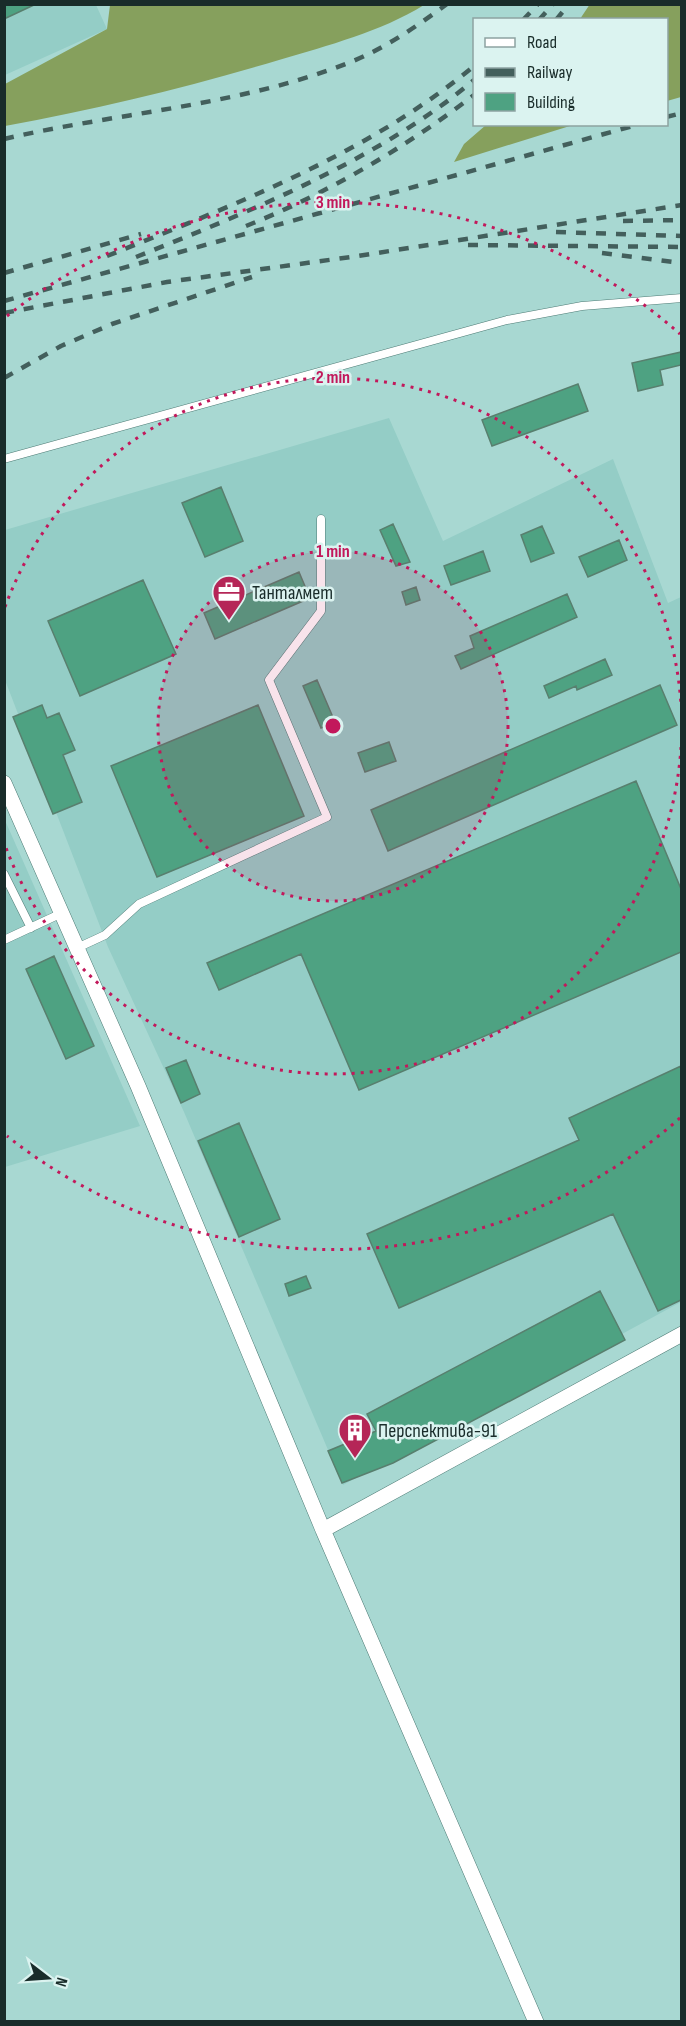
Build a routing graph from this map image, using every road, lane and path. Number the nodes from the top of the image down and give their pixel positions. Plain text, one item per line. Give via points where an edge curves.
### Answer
1 (681, 298) edge
2 (4, 459) edge
3 (321, 519) dead end
4 (4, 783) edge
5 (4, 874) edge
6 (62, 913) junction
7 (31, 928) junction
8 (4, 940) edge
9 (77, 948) junction
10 (681, 1334) edge
11 (323, 1530) junction
12 (536, 2022) edge

1 - 2 lane via 582,306 507,320
3 - 9 lane via 321,611 269,680 327,817 140,904 105,935
4 - 6 street
5 - 7 lane
6 - 7 lane
6 - 9 street
7 - 8 lane
9 - 11 street
10 - 11 street
11 - 12 street

